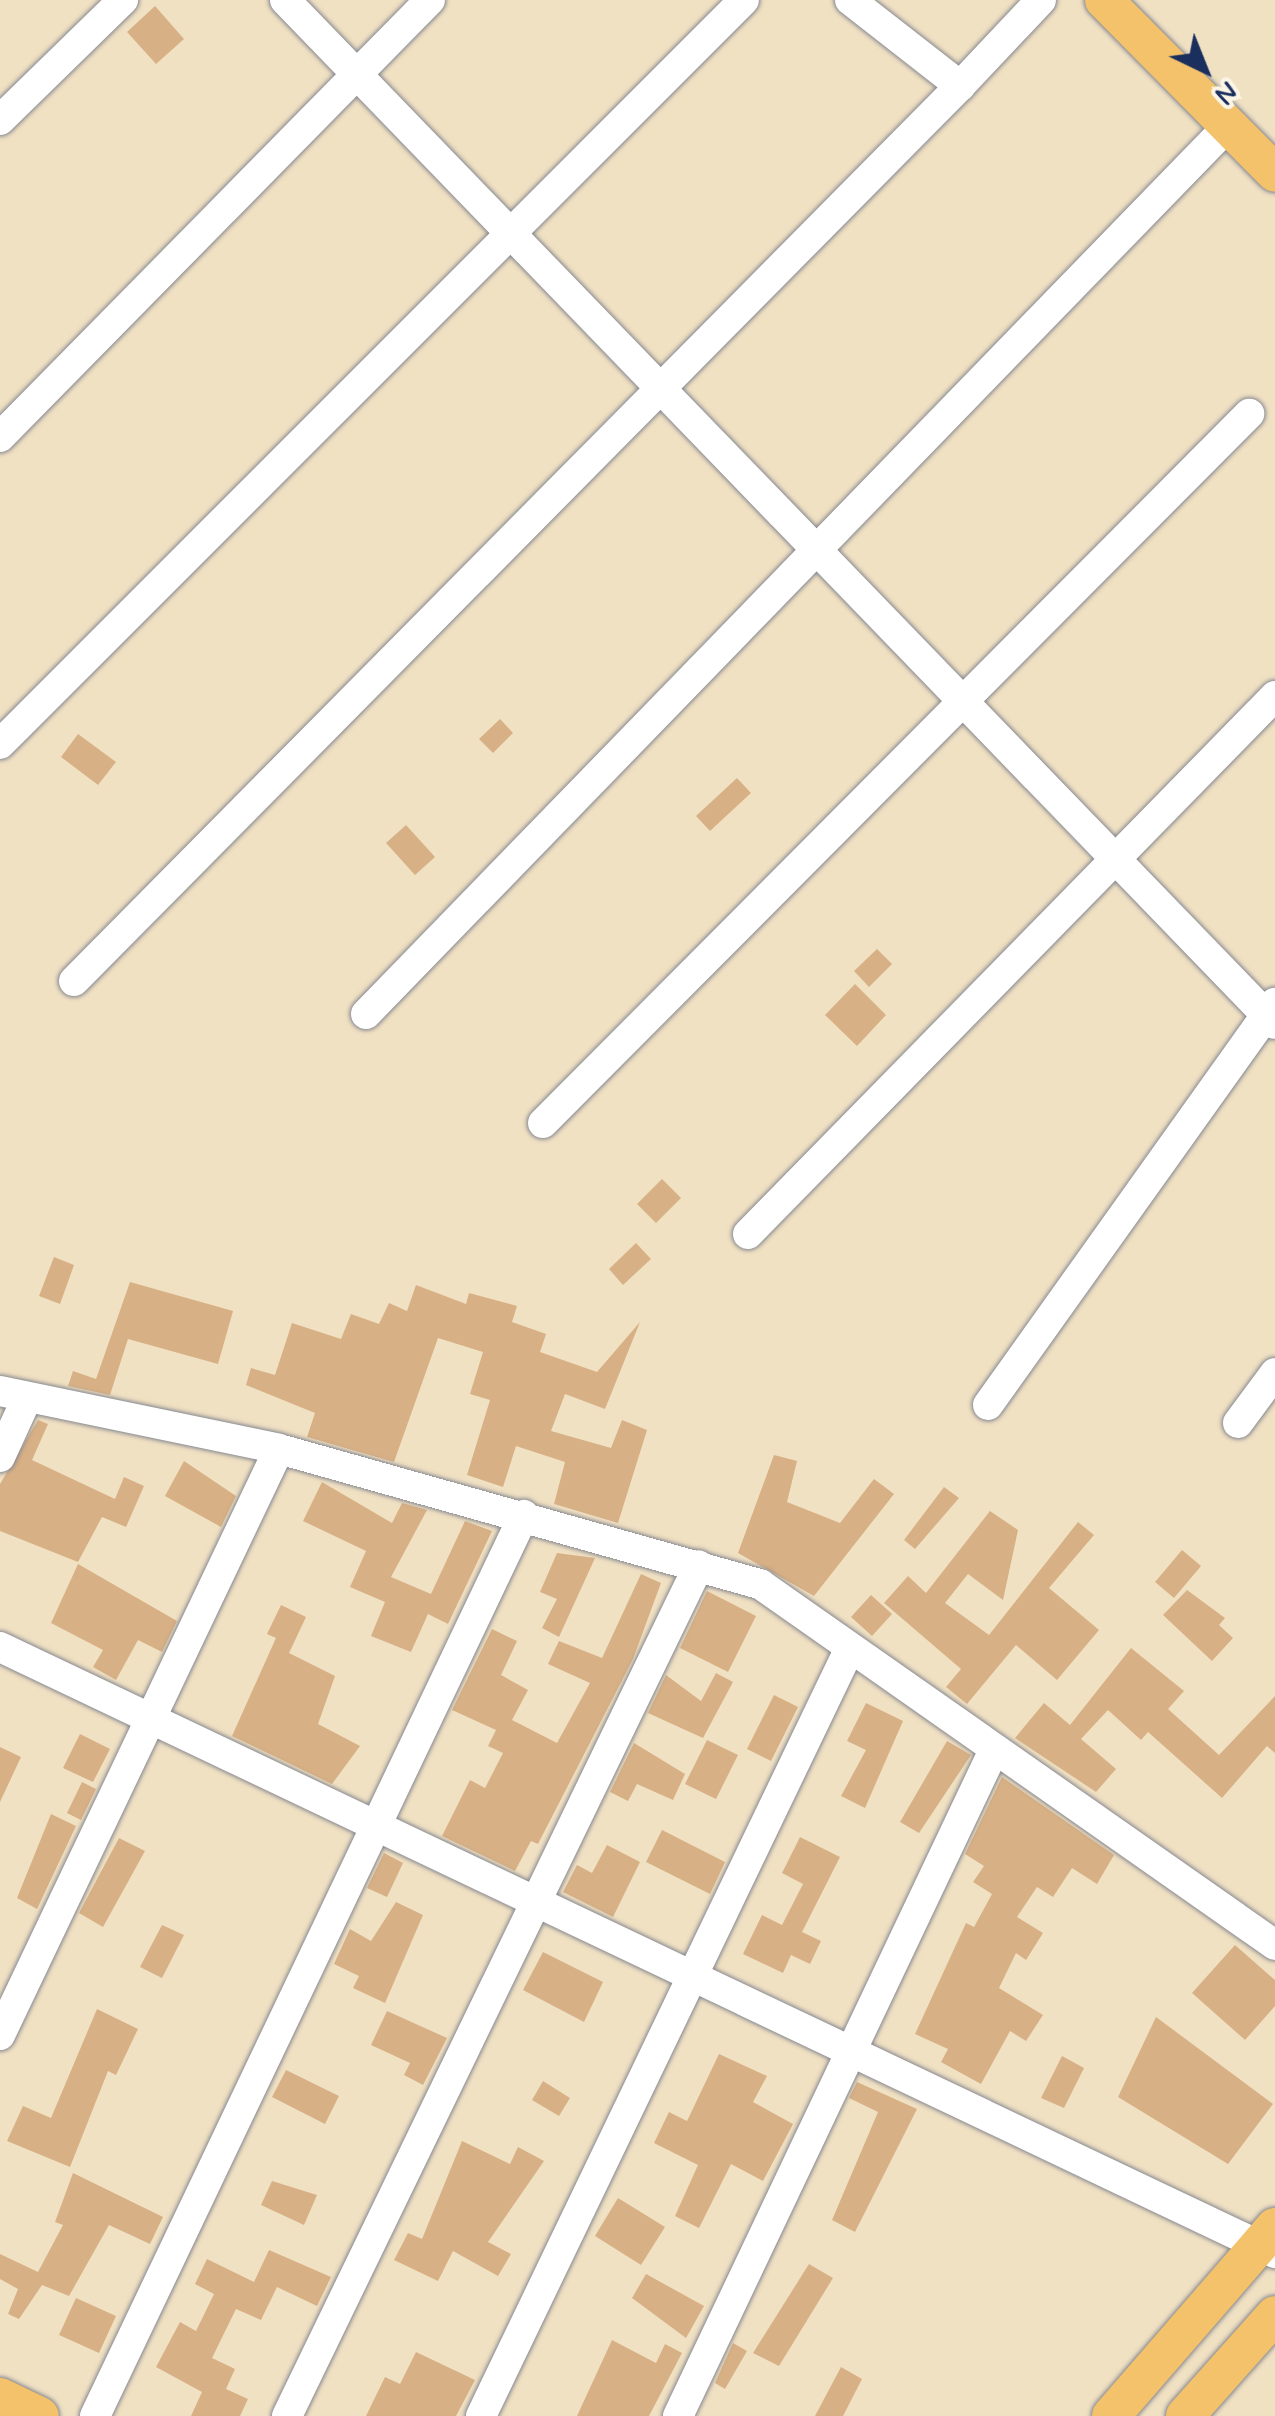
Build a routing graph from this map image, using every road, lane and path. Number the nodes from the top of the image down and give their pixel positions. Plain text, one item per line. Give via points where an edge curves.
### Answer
1 (123, 0) edge
2 (285, 0) edge
3 (430, 0) edge
4 (744, 0) edge
5 (850, 0) edge
6 (1041, 0) edge
7 (1104, 0) edge
8 (354, 72) junction
9 (960, 86) junction
10 (0, 120) edge
11 (1228, 126) junction
12 (1273, 166) edge
13 (511, 231) junction
14 (658, 382) junction
15 (1249, 414) dead end
16 (0, 437) edge
17 (816, 547) junction
18 (1275, 696) edge
19 (960, 704) junction
20 (0, 744) edge
21 (1112, 860) junction
22 (74, 981) dead end
23 (366, 1014) dead end
24 (1272, 1014) edge
25 (543, 1124) dead end
26 (748, 1234) dead end
27 (1275, 1373) edge
28 (14, 1394) edge
29 (988, 1405) dead end
30 (1238, 1423) dead end
31 (278, 1450) junction
32 (0, 1457) edge
33 (524, 1516) junction
34 (699, 1565) junction
35 (0, 1647) edge
36 (850, 1648) junction
37 (150, 1719) junction
38 (994, 1750) junction
39 (378, 1823) junction
40 (538, 1898) junction
41 (1275, 1945) edge
42 (692, 1977) junction
43 (0, 2035) edge
44 (847, 2056) junction
45 (1270, 2242) edge
46 (1275, 2314) edge
47 (0, 2396) edge
48 (40, 2416) edge
49 (96, 2416) edge
50 (287, 2416) edge
51 (481, 2416) edge
52 (678, 2416) edge
53 (1112, 2416) edge
54 (1185, 2416) edge

1 - 10 street
2 - 8 street
3 - 8 street
4 - 13 street
5 - 9 street
6 - 9 street
7 - 11 main road
8 - 13 street
8 - 16 street
9 - 14 street
11 - 12 main road
11 - 17 street
13 - 14 street
13 - 20 street
14 - 17 street
14 - 22 street
15 - 19 street
17 - 19 street
17 - 23 street
18 - 21 street
19 - 21 street
19 - 25 street
21 - 24 street
21 - 26 street
24 - 29 street
27 - 30 street
28 - 31 street
28 - 32 street
31 - 33 street
31 - 37 street
33 - 34 street
33 - 39 street
34 - 36 street via 760,1584
34 - 40 street
35 - 37 street
36 - 38 street
36 - 42 street
37 - 39 street
37 - 43 street
38 - 41 street
38 - 44 street
39 - 40 street
39 - 49 street
40 - 42 street
40 - 50 street
42 - 44 street
42 - 51 street
44 - 45 street
44 - 52 street
45 - 53 main road
46 - 54 main road
47 - 48 main road

